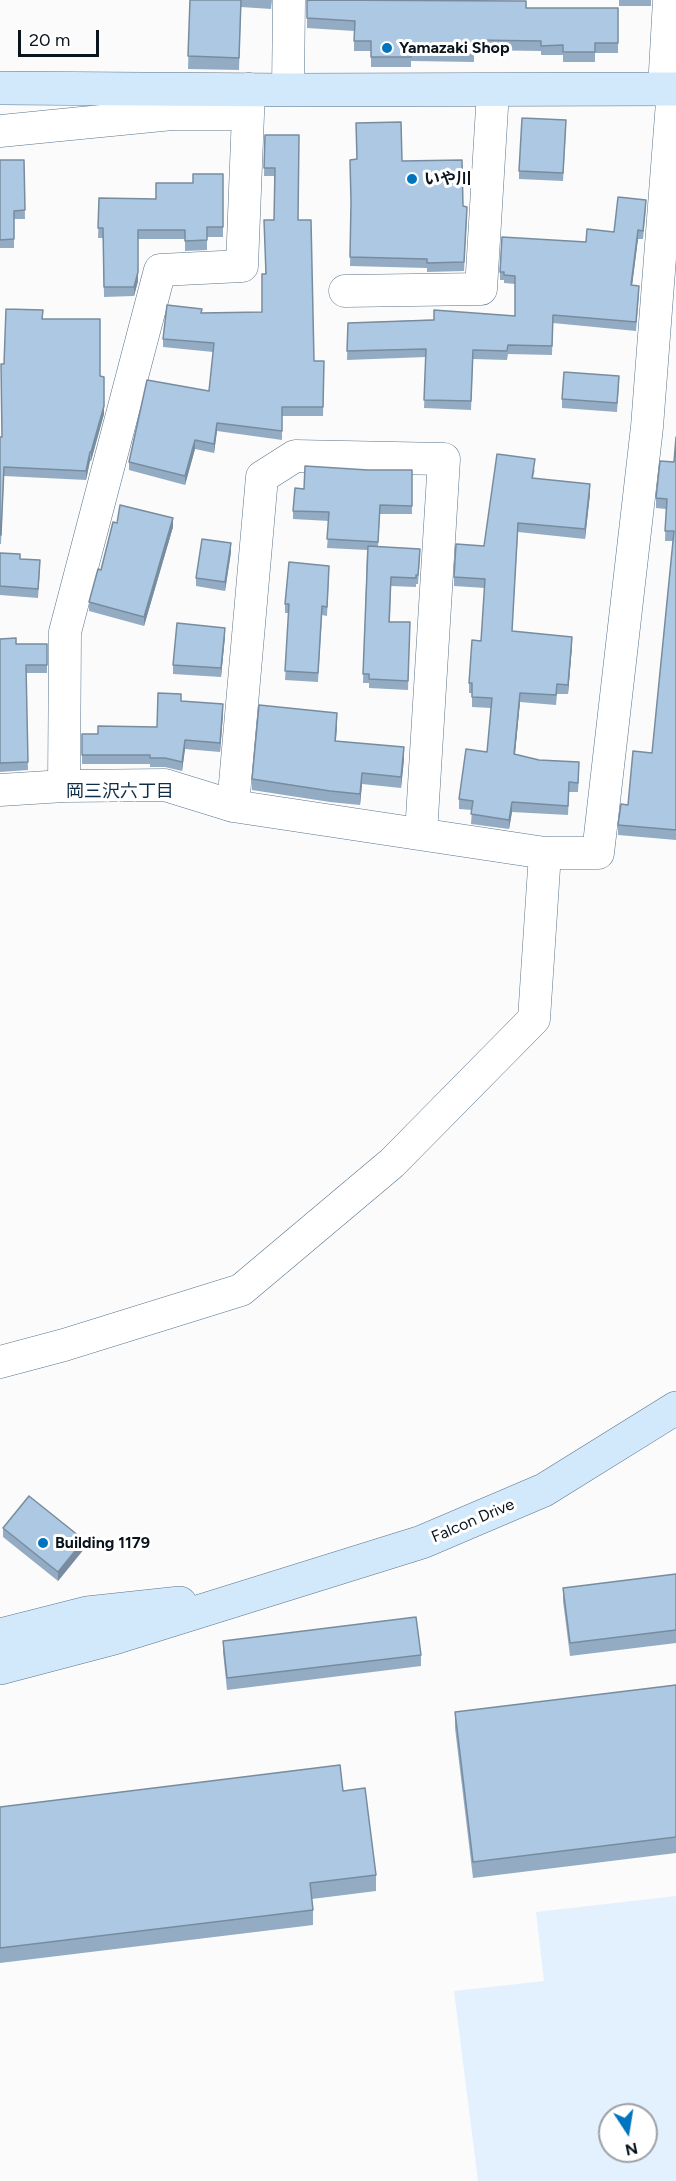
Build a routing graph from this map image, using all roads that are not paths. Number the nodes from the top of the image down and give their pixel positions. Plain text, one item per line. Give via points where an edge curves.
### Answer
1 (289, 0) edge
2 (669, 0) edge
3 (0, 88) edge
4 (671, 89) edge
5 (288, 90) junction
6 (493, 91) junction
7 (249, 102) junction
8 (0, 131) edge
9 (345, 291) dead end
10 (64, 786) junction
11 (0, 790) edge
12 (234, 806) junction
13 (421, 834) junction
14 (545, 853) junction
15 (0, 1362) edge
16 (676, 1408) edge
17 (253, 1595) junction
18 (0, 1635) edge
19 (0, 1668) edge

1 - 5 street
2 - 4 street
3 - 7 street
4 - 6 street
4 - 14 street via 647,427 598,853
5 - 6 street
5 - 7 street
6 - 9 street via 481,289
7 - 8 street via 172,114
7 - 10 street via 242,266 160,270 65,632
10 - 11 street
10 - 12 street via 165,785
12 - 13 street
12 - 13 street via 262,477 295,456 444,459
13 - 14 street
14 - 15 street via 534,1019 392,1163 241,1290
16 - 17 street, Falcon Drive via 544,1490 422,1542
17 - 18 street, Falcon Drive via 87,1613
17 - 19 street, Falcon Drive

